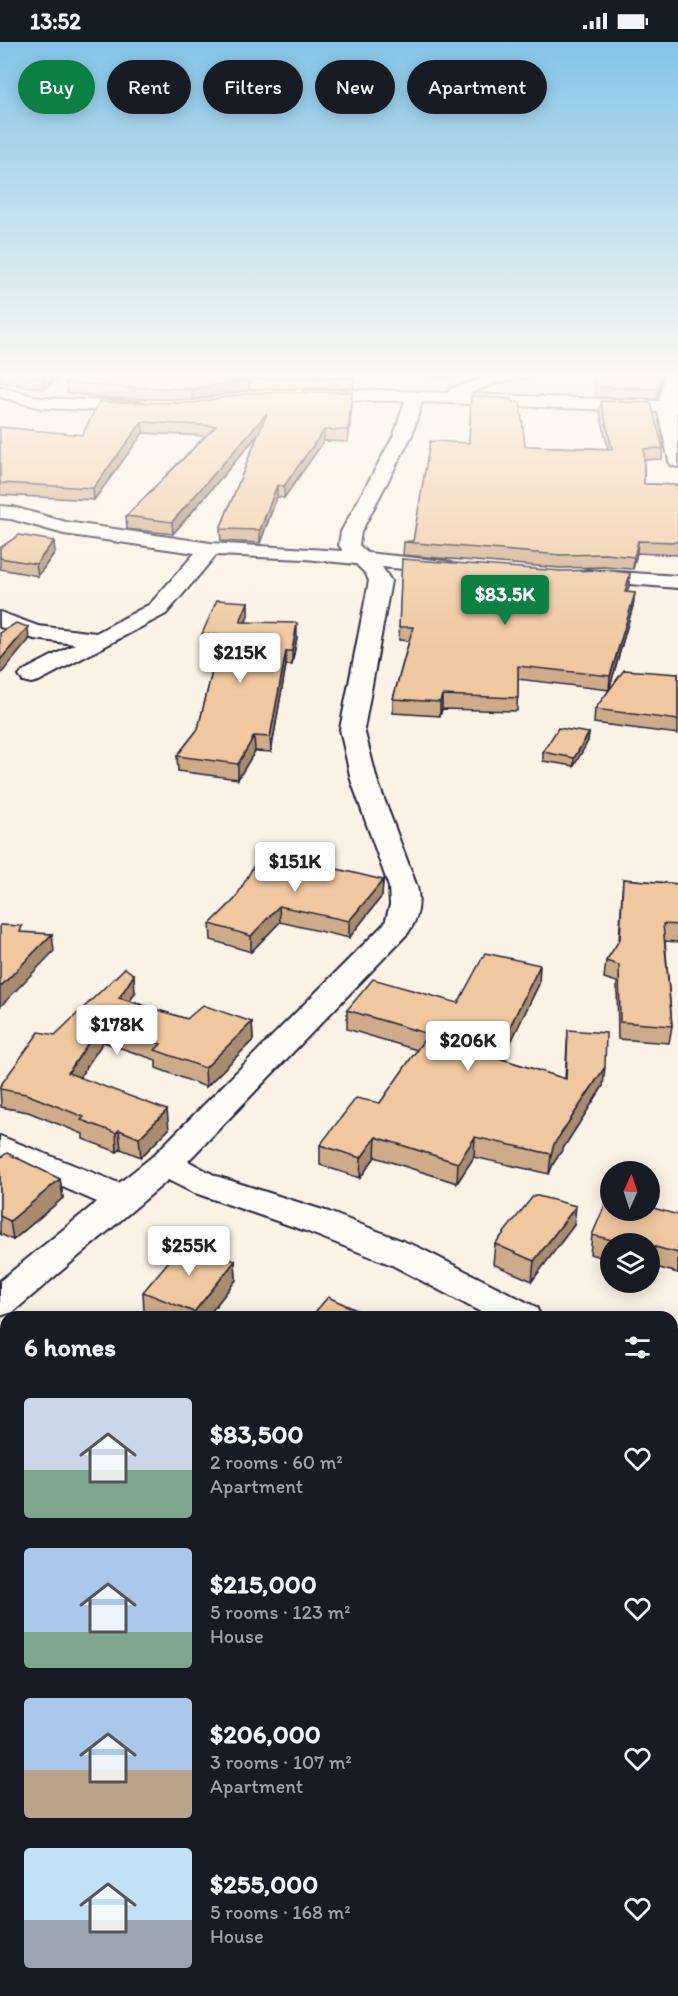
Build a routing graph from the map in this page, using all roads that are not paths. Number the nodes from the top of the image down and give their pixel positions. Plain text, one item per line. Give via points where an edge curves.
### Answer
1 (388, 463) edge
2 (0, 512) edge
3 (210, 549) junction
4 (357, 557) junction
5 (462, 569) edge
6 (571, 576) edge
7 (678, 582) edge
8 (0, 619) edge
9 (102, 640) junction
10 (31, 676) dead end
11 (0, 1147) edge
12 (165, 1164) junction
13 (121, 1198) junction
14 (0, 1302) edge
15 (510, 1311) edge

1 - 4 street via 351,532 349,545
2 - 3 street via 64,528
3 - 4 street
3 - 9 street via 158,609
4 - 5 street
4 - 12 street via 376,569 380,581 352,729 353,743 405,897 405,912 398,927 378,949
6 - 7 street
8 - 9 street via 50,635
9 - 10 street
11 - 13 street
12 - 13 street
12 - 15 street via 204,1184 405,1256
13 - 14 street

